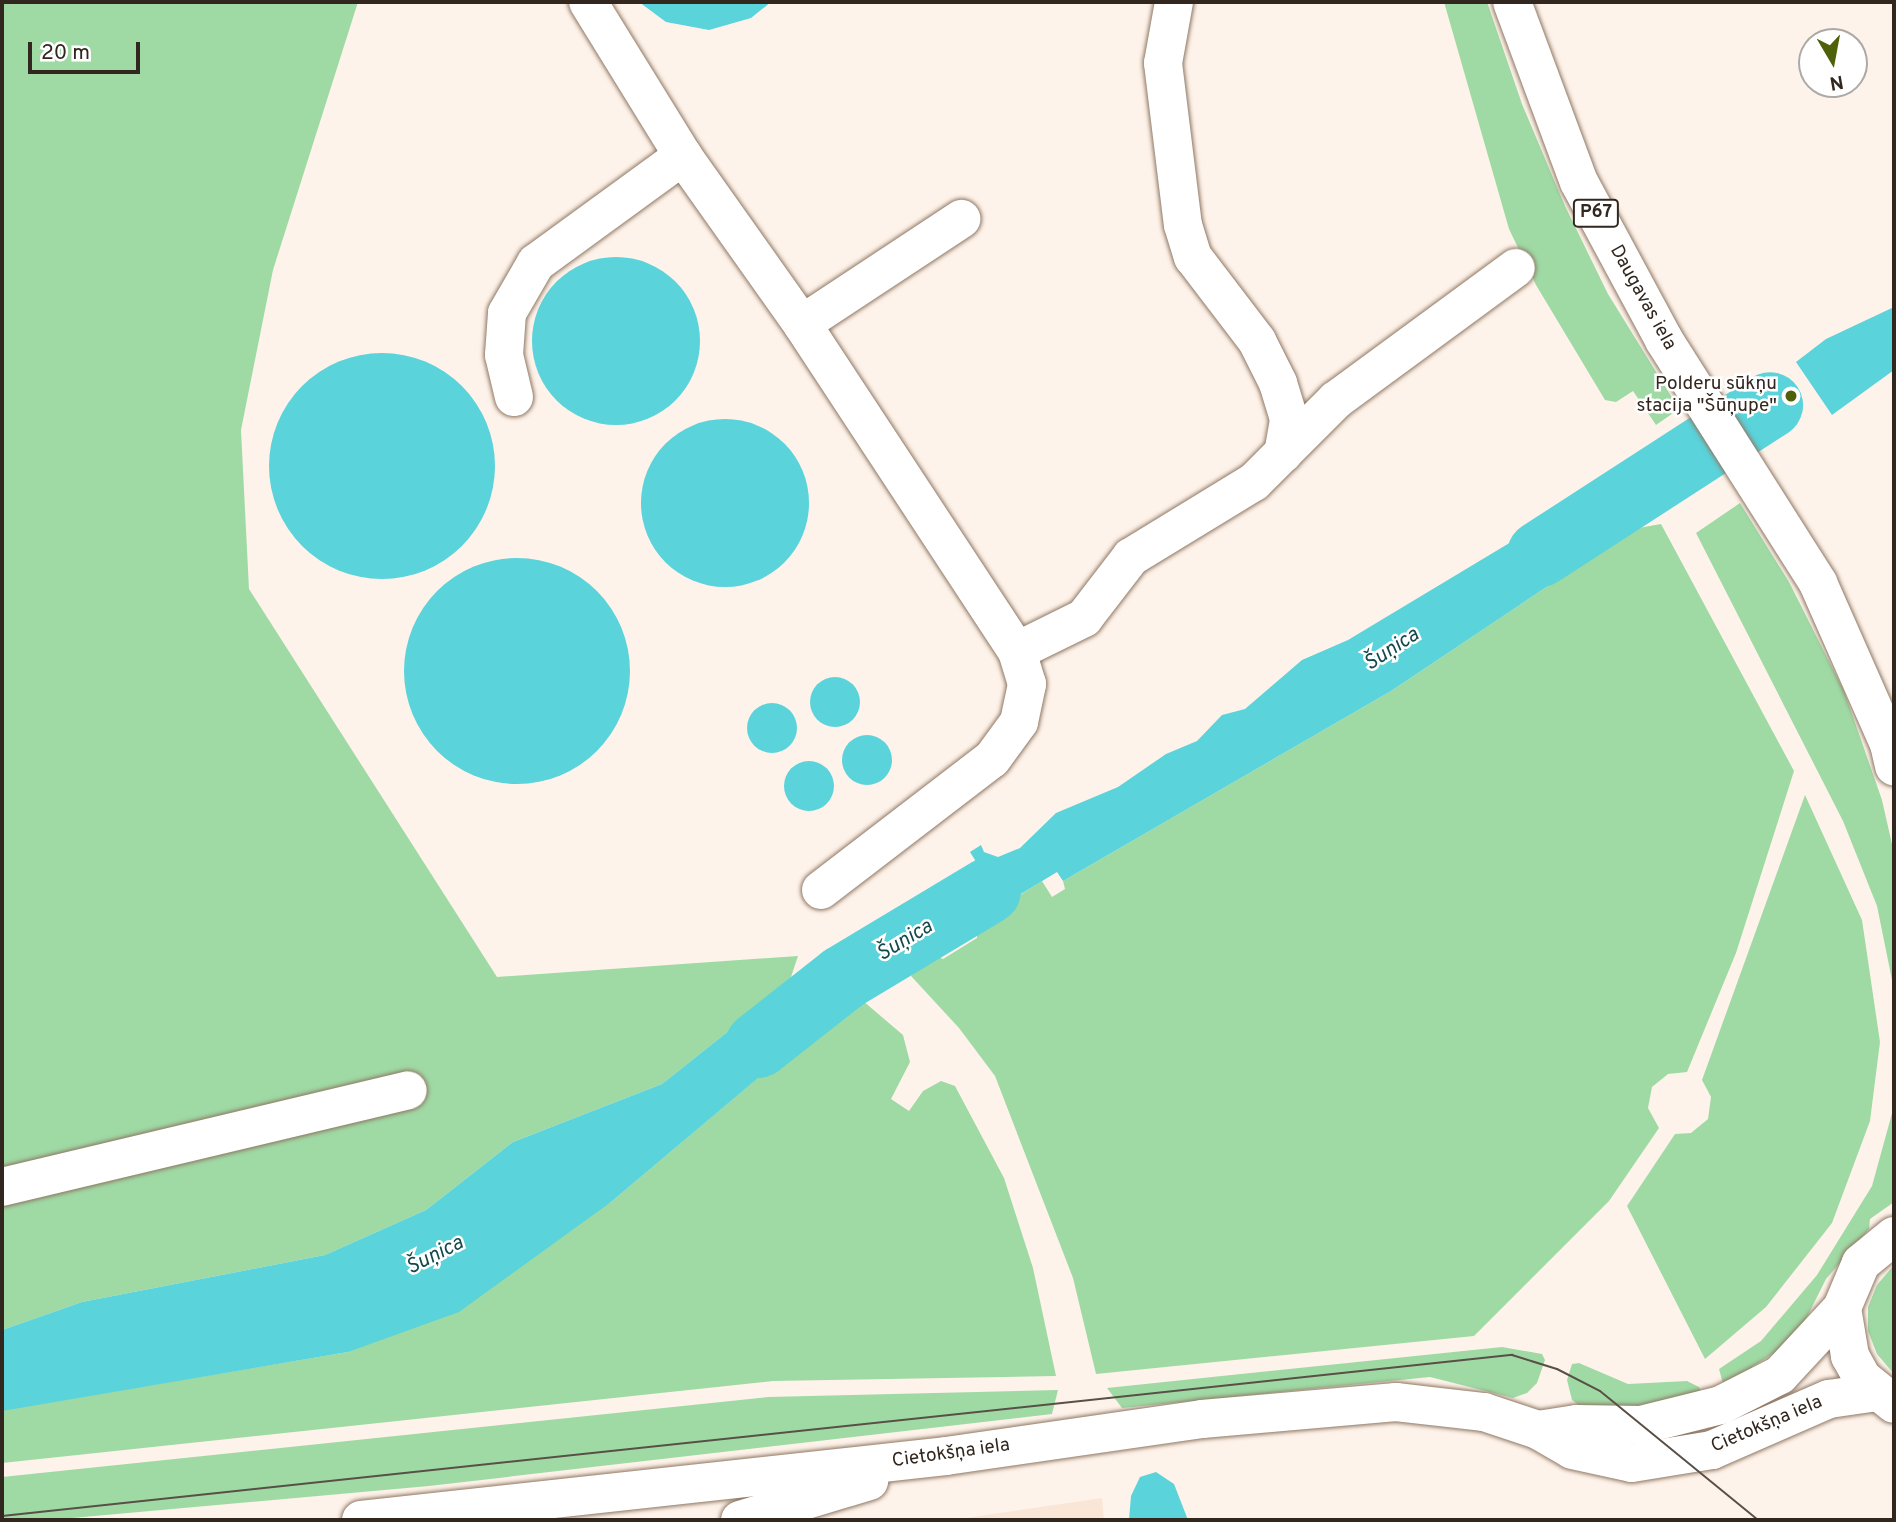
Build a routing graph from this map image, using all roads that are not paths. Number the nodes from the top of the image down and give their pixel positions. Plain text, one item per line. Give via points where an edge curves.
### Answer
1 (588, 2) edge
2 (1174, 2) edge
3 (1513, 2) edge
4 (683, 156) junction
5 (961, 219) dead end
6 (1516, 268) dead end
7 (802, 324) junction
8 (514, 397) dead end
9 (1283, 453) junction
10 (1818, 583) junction
11 (1017, 651) junction
12 (1894, 687) edge
13 (1894, 766) edge
14 (821, 890) dead end
15 (408, 1090) dead end
16 (2, 1186) edge
17 (1894, 1236) edge
18 (1842, 1308) junction
19 (1885, 1398) edge
20 (1538, 1430) junction
21 (947, 1456) junction
22 (632, 1511) edge
23 (417, 1519) edge
24 (361, 1520) edge
25 (740, 1520) edge

1 - 4 street
2 - 9 street via 1163,63 1183,225 1193,257 1257,341 1278,383 1289,420
3 - 10 street, Daugavas iela / P67 via 1579,182 1631,282
4 - 7 street
4 - 8 street via 536,263 507,313 504,355
5 - 7 street
6 - 9 street via 1336,400
7 - 11 street
9 - 11 street via 1254,482 1131,557 1084,618
10 - 12 street
10 - 13 street, Daugavas iela / P67 via 1889,744
11 - 14 street via 1027,684 1025,697 1019,722 992,759
15 - 16 street
17 - 18 street via 1861,1263
18 - 19 street via 1850,1356
18 - 20 street, Cietokšņa iela via 1780,1375 1721,1405 1642,1425 1577,1424
19 - 20 street, Cietokšņa iela via 1829,1399 1712,1450 1633,1463 1572,1450
20 - 21 street, Cietokšņa iela via 1484,1412 1396,1402 1175,1422
21 - 22 street, Cietokšņa iela
21 - 25 street
22 - 23 street, Cietokšņa iela
23 - 24 street, Cietokšņa iela

